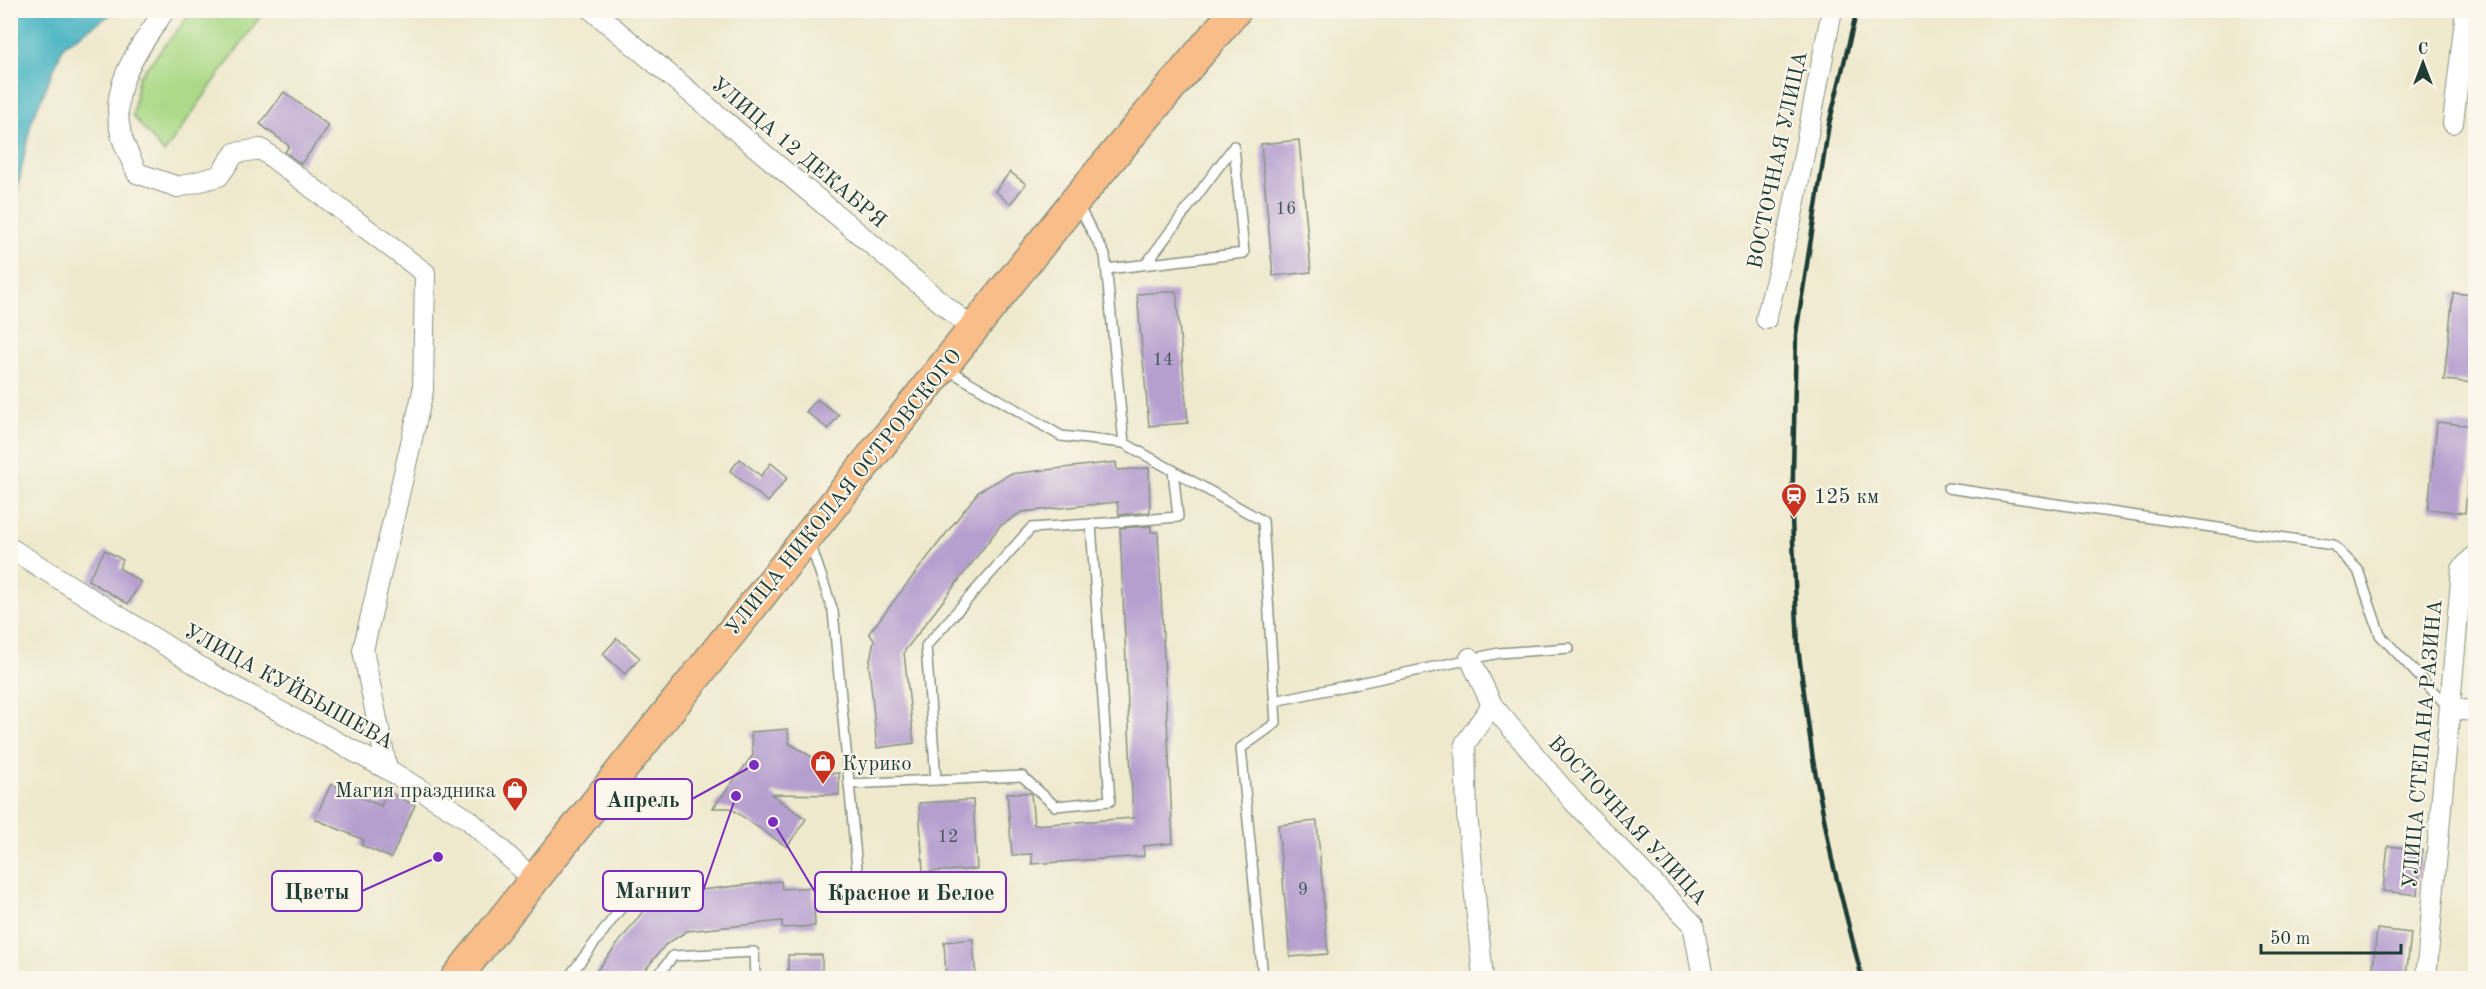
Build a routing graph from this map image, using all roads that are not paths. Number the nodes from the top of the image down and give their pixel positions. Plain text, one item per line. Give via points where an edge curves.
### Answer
1 (165, 10) edge
2 (592, 10) edge
3 (1236, 10) edge
4 (1832, 10) edge
5 (2466, 10) edge
6 (2452, 123) dead end
7 (1075, 201) junction
8 (1146, 264) junction
9 (1107, 269) junction
10 (1766, 319) dead end
11 (974, 330) junction
12 (943, 366) junction
13 (1124, 443) junction
14 (1173, 470) junction
15 (1948, 488) dead end
16 (1091, 524) junction
17 (808, 536) junction
18 (10, 548) edge
19 (2475, 554) edge
20 (1569, 648) dead end
21 (1470, 658) junction
22 (1275, 701) junction
23 (1492, 705) junction
24 (2450, 709) junction
25 (2475, 711) edge
26 (387, 769) junction
27 (936, 780) junction
28 (849, 784) junction
29 (534, 880) junction
30 (859, 891) dead end
31 (627, 900) dead end
32 (456, 978) edge
33 (568, 978) edge
34 (656, 978) edge
35 (755, 978) edge
36 (1263, 978) edge
37 (1483, 978) edge
38 (1703, 978) edge
39 (2426, 978) edge

1 - 26 street via 129,63 116,104 121,135 137,173 178,187 219,176 235,153 261,148 425,273 423,391 363,650
2 - 11 street, УЛИЦА 12 ДЕКАБРЯ
3 - 7 main road, УЛИЦА НИКОЛАЯ ОСТРОВСКОГО
4 - 10 street, ВОСТОЧНАЯ УЛИЦА via 1791,221
5 - 6 street
7 - 9 lane via 1105,255
7 - 11 main road, УЛИЦА НИКОЛАЯ ОСТРОВСКОГО
8 - 8 lane via 1244,253 1234,146 1214,173
8 - 9 lane
9 - 13 lane
11 - 12 main road, УЛИЦА НИКОЛАЯ ОСТРОВСКОГО
12 - 13 lane via 1061,436
12 - 17 main road, УЛИЦА НИКОЛАЯ ОСТРОВСКОГО
13 - 14 lane
14 - 16 lane via 1178,517
14 - 22 lane via 1263,521
15 - 24 lane via 2333,545 2358,570 2380,635
16 - 27 lane via 1031,528 926,646
16 - 27 lane via 1110,801 1055,806 1022,776
17 - 28 lane via 833,611
17 - 29 main road, УЛИЦА НИКОЛАЯ ОСТРОВСКОГО
18 - 26 street, УЛИЦА КУЙБЫШЕВА via 216,677
19 - 24 street, УЛИЦА СТЕПАНА РАЗИНА via 2462,568
20 - 21 lane
21 - 22 lane
21 - 23 street, ВОСТОЧНАЯ УЛИЦА
22 - 36 lane via 1276,723 1241,748
23 - 37 street via 1465,744 1467,814
23 - 38 street, ВОСТОЧНАЯ УЛИЦА via 1574,802 1693,924
24 - 25 street
24 - 39 street, УЛИЦА СТЕПАНА РАЗИНА
26 - 29 street, УЛИЦА КУЙБЫШЕВА via 469,820
27 - 28 lane
28 - 30 lane
29 - 32 main road, УЛИЦА НИКОЛАЯ ОСТРОВСКОГО
31 - 33 lane
34 - 35 lane via 673,956 754,952

